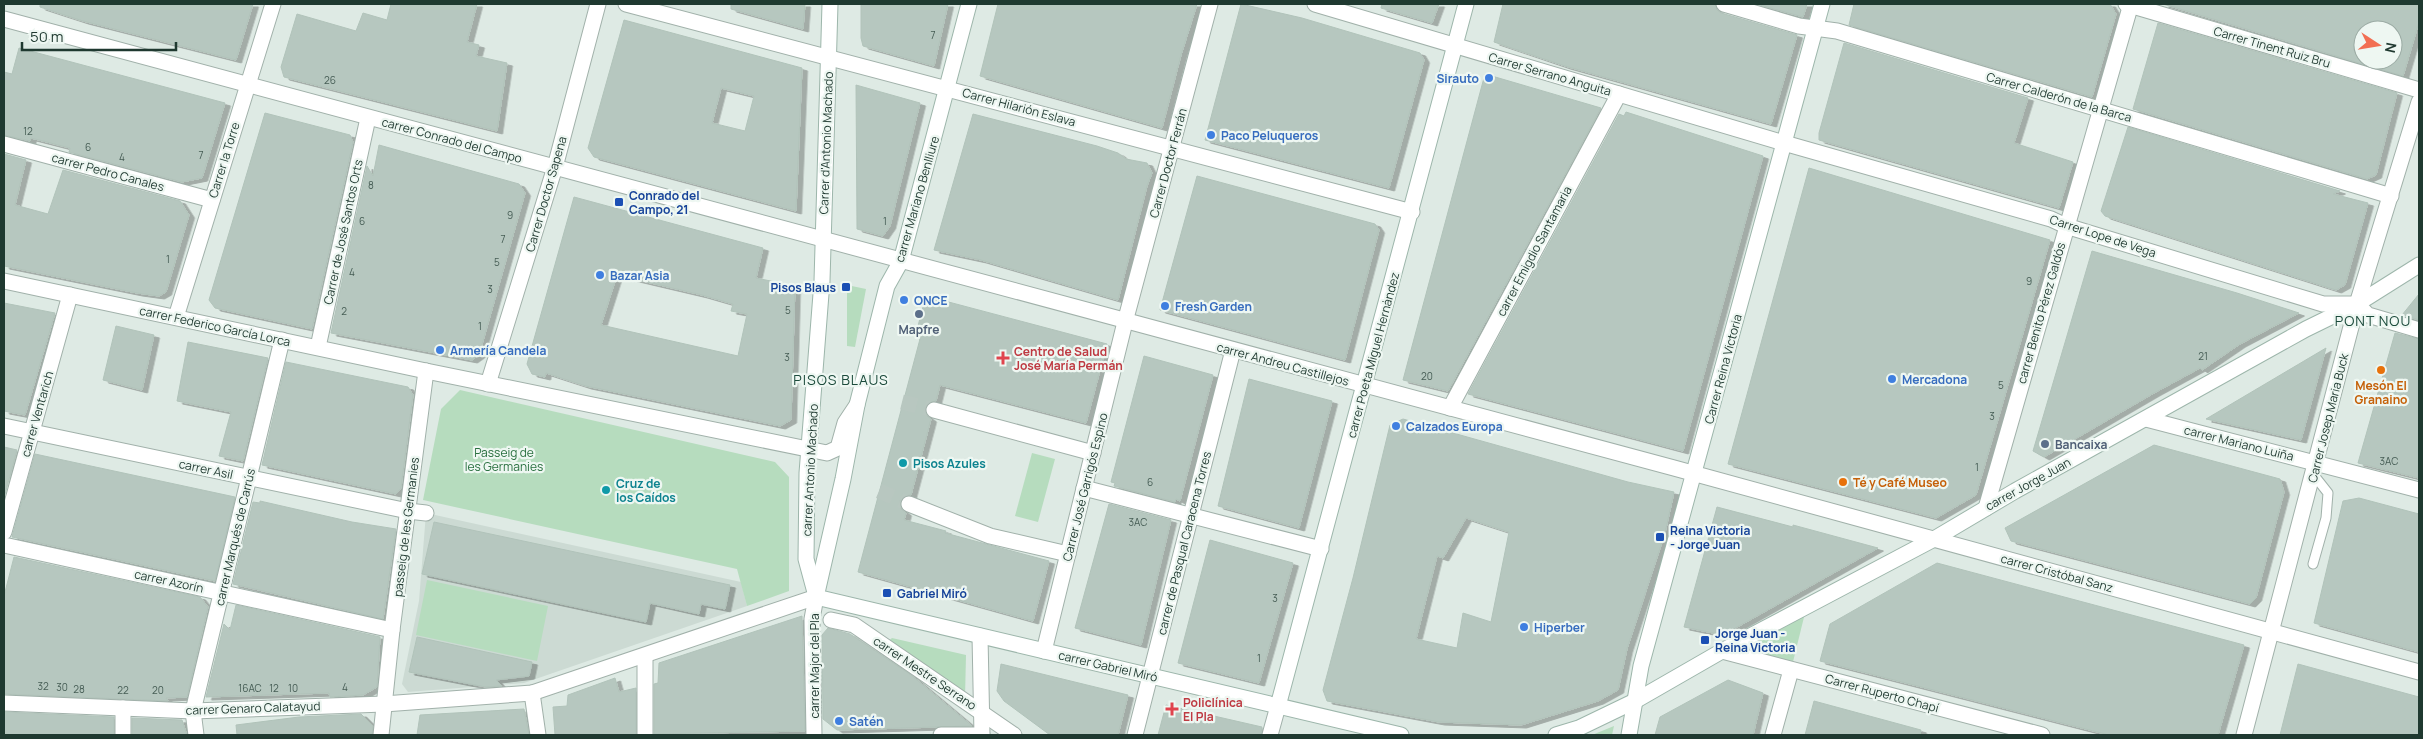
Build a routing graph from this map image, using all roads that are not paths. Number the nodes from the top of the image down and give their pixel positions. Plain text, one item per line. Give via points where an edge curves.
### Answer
1 (273, 4) edge
2 (598, 4) edge
3 (626, 4) edge
4 (830, 4) edge
5 (969, 4) edge
6 (1210, 4) edge
7 (1315, 4) edge
8 (1466, 4) edge
9 (1724, 4) edge
10 (1822, 4) edge
11 (2129, 4) edge
12 (4, 19) edge
13 (1816, 28) junction
14 (1455, 46) junction
15 (828, 56) junction
16 (248, 85) junction
17 (948, 88) junction
18 (2419, 90) edge
19 (1619, 94) junction
20 (2419, 102) edge
21 (2100, 109) junction
22 (368, 118) junction
23 (2415, 135) edge
24 (1784, 143) junction
25 (4, 144) edge
26 (1172, 148) junction
27 (555, 167) junction
28 (2391, 196) junction
29 (212, 200) junction
30 (1412, 212) junction
31 (2066, 226) junction
32 (823, 240) junction
33 (901, 261) junction
34 (2419, 266) edge
35 (4, 281) edge
36 (822, 281) joint
37 (70, 295) junction
38 (2357, 304) junction
39 (176, 317) junction
40 (1125, 322) junction
41 (2419, 330) edge
42 (282, 340) junction
43 (318, 347) junction
44 (1233, 350) junction
45 (426, 371) junction
46 (488, 384) junction
47 (1364, 386) junction
48 (857, 405) junction
49 (1450, 408) junction
50 (934, 410) tunnel mouth
51 (2146, 419) junction
52 (4, 426) edge
53 (32, 432) junction
54 (810, 449) junction
55 (1093, 453) junction
56 (2315, 468) junction
57 (1694, 474) junction
58 (249, 478) junction
59 (1084, 488) junction
60 (2419, 490) edge
61 (909, 504) tunnel mouth
62 (1986, 508) junction
63 (408, 511) junction
64 (426, 513) dead end
65 (1191, 515) junction
66 (4, 532) edge
67 (1934, 539) junction
68 (4, 545) edge
69 (1321, 549) junction
70 (1068, 554) junction
71 (2313, 564) dead end
72 (222, 592) junction
73 (816, 597) junction
74 (831, 620) dead end
75 (392, 630) junction
76 (2272, 632) junction
77 (980, 636) junction
78 (1044, 651) junction
79 (1722, 651) junction
80 (645, 656) junction
81 (1791, 670) junction
82 (2419, 672) edge
83 (1150, 676) junction
84 (532, 694) junction
85 (1635, 701) junction
86 (4, 703) edge
87 (384, 704) junction
88 (1278, 706) junction
89 (123, 708) junction
90 (193, 711) junction
91 (981, 711) junction
92 (123, 735) edge
93 (196, 735) edge
94 (381, 735) edge
95 (538, 735) edge
96 (645, 735) edge
97 (814, 735) edge
98 (941, 735) edge
99 (982, 735) edge
100 (1014, 735) edge
101 (1135, 735) edge
102 (1270, 735) edge
103 (1401, 735) edge
104 (1556, 735) edge
105 (1629, 735) edge
106 (1773, 735) edge
107 (2042, 735) edge
108 (2244, 735) edge

1 - 16 street, Carrer la Torre
2 - 27 street, Carrer Doctor Sapena
3 - 15 street, Carrer Hilarión Eslava
4 - 15 street, Carrer d'Antonio Machado
5 - 17 street, carrer Mariano Benlliure
6 - 26 street, Carrer Doctor Ferrán
7 - 14 street, Carrer Serrano Anguita
8 - 14 street, carrer Poeta Miguel Hernàndez
9 - 13 street, Carrer Calderón de la Barca
10 - 13 street, Carrer Reina Victoria
11 - 18 street, Carrer Tinent Ruiz Bru
11 - 21 street, carrer Benito Pérez Galdós
12 - 16 street, carrer Conrado del Campo
13 - 21 street, Carrer Calderón de la Barca via 1837,31
13 - 24 street, Carrer Reina Victoria
14 - 19 street, Carrer Serrano Anguita
14 - 30 street, carrer Poeta Miguel Hernàndez
15 - 17 street, Carrer Hilarión Eslava
15 - 32 street, Carrer d'Antonio Machado
16 - 22 street, carrer Conrado del Campo
16 - 29 street, Carrer la Torre
17 - 26 street, Carrer Hilarión Eslava
17 - 33 street, carrer Mariano Benlliure
19 - 24 street, Carrer Serrano Anguita
19 - 49 street, carrer Emigdio Santamaria
20 - 23 street, Carrer Josep Maria Buck
21 - 28 street, Carrer Calderón de la Barca
21 - 31 street, carrer Benito Pérez Galdós
22 - 27 street, carrer Conrado del Campo
22 - 43 street, Carrer de José Santos Orts
23 - 28 street, Carrer Josep Maria Buck
24 - 31 street, Carrer Lope de Vega
24 - 57 street, Carrer Reina Victoria
25 - 29 street, carrer Pedro Canales
26 - 30 street, Carrer Hilarión Eslava
26 - 40 street, Carrer Doctor Ferrán
27 - 32 street, carrer Conrado del Campo
27 - 46 street, Carrer Doctor Sapena
28 - 38 street, Carrer Josep Maria Buck
29 - 39 street, Carrer la Torre
30 - 47 street, carrer Poeta Miguel Hernàndez
31 - 38 street, Carrer Lope de Vega via 2323,304
31 - 62 street, carrer Benito Pérez Galdós
32 - 33 street, carrer Conrado del Campo
32 - 36 street, Carrer d'Antonio Machado
33 - 40 street, carrer Andreu Castillejos
33 - 48 street, carrer Mariano Benlliure via 887,286
34 - 38 street, carrer Jorge Juan
35 - 37 street, carrer Federico García Lorca
36 - 54 street, carrer Antonio Machado
37 - 39 street, carrer Federico García Lorca
37 - 53 street, carrer Ventarich
38 - 41 street via 2368,315
38 - 51 street, carrer Jorge Juan
38 - 56 street, Carrer Josep Maria Buck
39 - 42 street, carrer Federico García Lorca
40 - 44 street, carrer Andreu Castillejos
40 - 55 street, Carrer José Garrigós Espino
42 - 43 street, carrer Federico García Lorca
42 - 58 street, carrer Marqués de Carrús
43 - 45 street, carrer Federico García Lorca
44 - 47 street, carrer Andreu Castillejos
44 - 65 street, carrer de Pasqual Caracena Torres
45 - 46 street
45 - 63 street, passeig de les Germanies
46 - 54 street
47 - 49 street, carrer Andreu Castillejos
47 - 69 street, carrer Poeta Miguel Hernàndez
48 - 54 street via 845,423 838,448 827,453
48 - 73 street, carrer Mariano Benlliure
49 - 57 street, carrer Andreu Castillejos
50 - 55 street
51 - 56 street, carrer Mariano Luiña
51 - 62 street, carrer Jorge Juan
52 - 53 street, carrer Asil
53 - 58 street, carrer Asil
53 - 66 street, carrer Ventarich
54 - 73 street, carrer Antonio Machado via 806,559
55 - 59 street, Carrer José Garrigós Espino
56 - 60 street, carrer Mariano Luiña
56 - 71 lane via 2328,499
56 - 76 street, Carrer Josep Maria Buck
57 - 67 street, carrer Cristóbal Sanz
57 - 85 street, Carrer Reina Victoria via 1641,666
58 - 63 street, carrer Asil
58 - 72 street, carrer Marqués de Carrús
59 - 65 street
59 - 70 street, Carrer José Garrigós Espino
61 - 70 street via 990,536
62 - 67 street, carrer Jorge Juan
63 - 64 street, carrer Asil
63 - 75 street, passeig de les Germanies
65 - 69 street
65 - 83 street, carrer de Pasqual Caracena Torres
67 - 76 street, carrer Cristóbal Sanz
67 - 79 street, carrer Jorge Juan
68 - 72 street, carrer Azorín
69 - 88 street, carrer Poeta Miguel Hernàndez
70 - 78 street, Carrer José Garrigós Espino
72 - 75 street, carrer Azorín
72 - 90 street, carrer Marqués de Carrús
73 - 77 street, carrer Gabriel Miró
73 - 80 street
73 - 97 street, carrer Major del Pla via 812,618
74 - 91 street, carrer Mestre Serrano via 854,625
75 - 87 street, passeig de les Germanies
76 - 82 street, carrer Cristóbal Sanz
76 - 108 street, Carrer Josep Maria Buck
77 - 78 street, carrer Gabriel Miró
77 - 91 street
78 - 83 street, carrer Gabriel Miró
79 - 81 street, Carrer Ruperto Chapí
79 - 85 street, carrer Jorge Juan
80 - 84 street
80 - 96 street
81 - 106 street
81 - 107 street, Carrer Ruperto Chapí
83 - 88 street, carrer Gabriel Miró
83 - 101 street, carrer de Pasqual Caracena Torres
84 - 87 street
84 - 95 street
85 - 104 street via 1579,728
85 - 105 street, Carrer Reina Victoria
86 - 89 street, carrer Genaro Calatayud
87 - 90 street, carrer Genaro Calatayud
87 - 94 street, passeig de les Germanies
88 - 102 street, carrer Poeta Miguel Hernàndez
88 - 103 street, carrer Gabriel Miró
89 - 90 street, carrer Genaro Calatayud
89 - 92 street
90 - 93 street, carrer Marqués de Carrús
91 - 99 street
91 - 100 street, carrer Mestre Serrano
98 - 99 street

